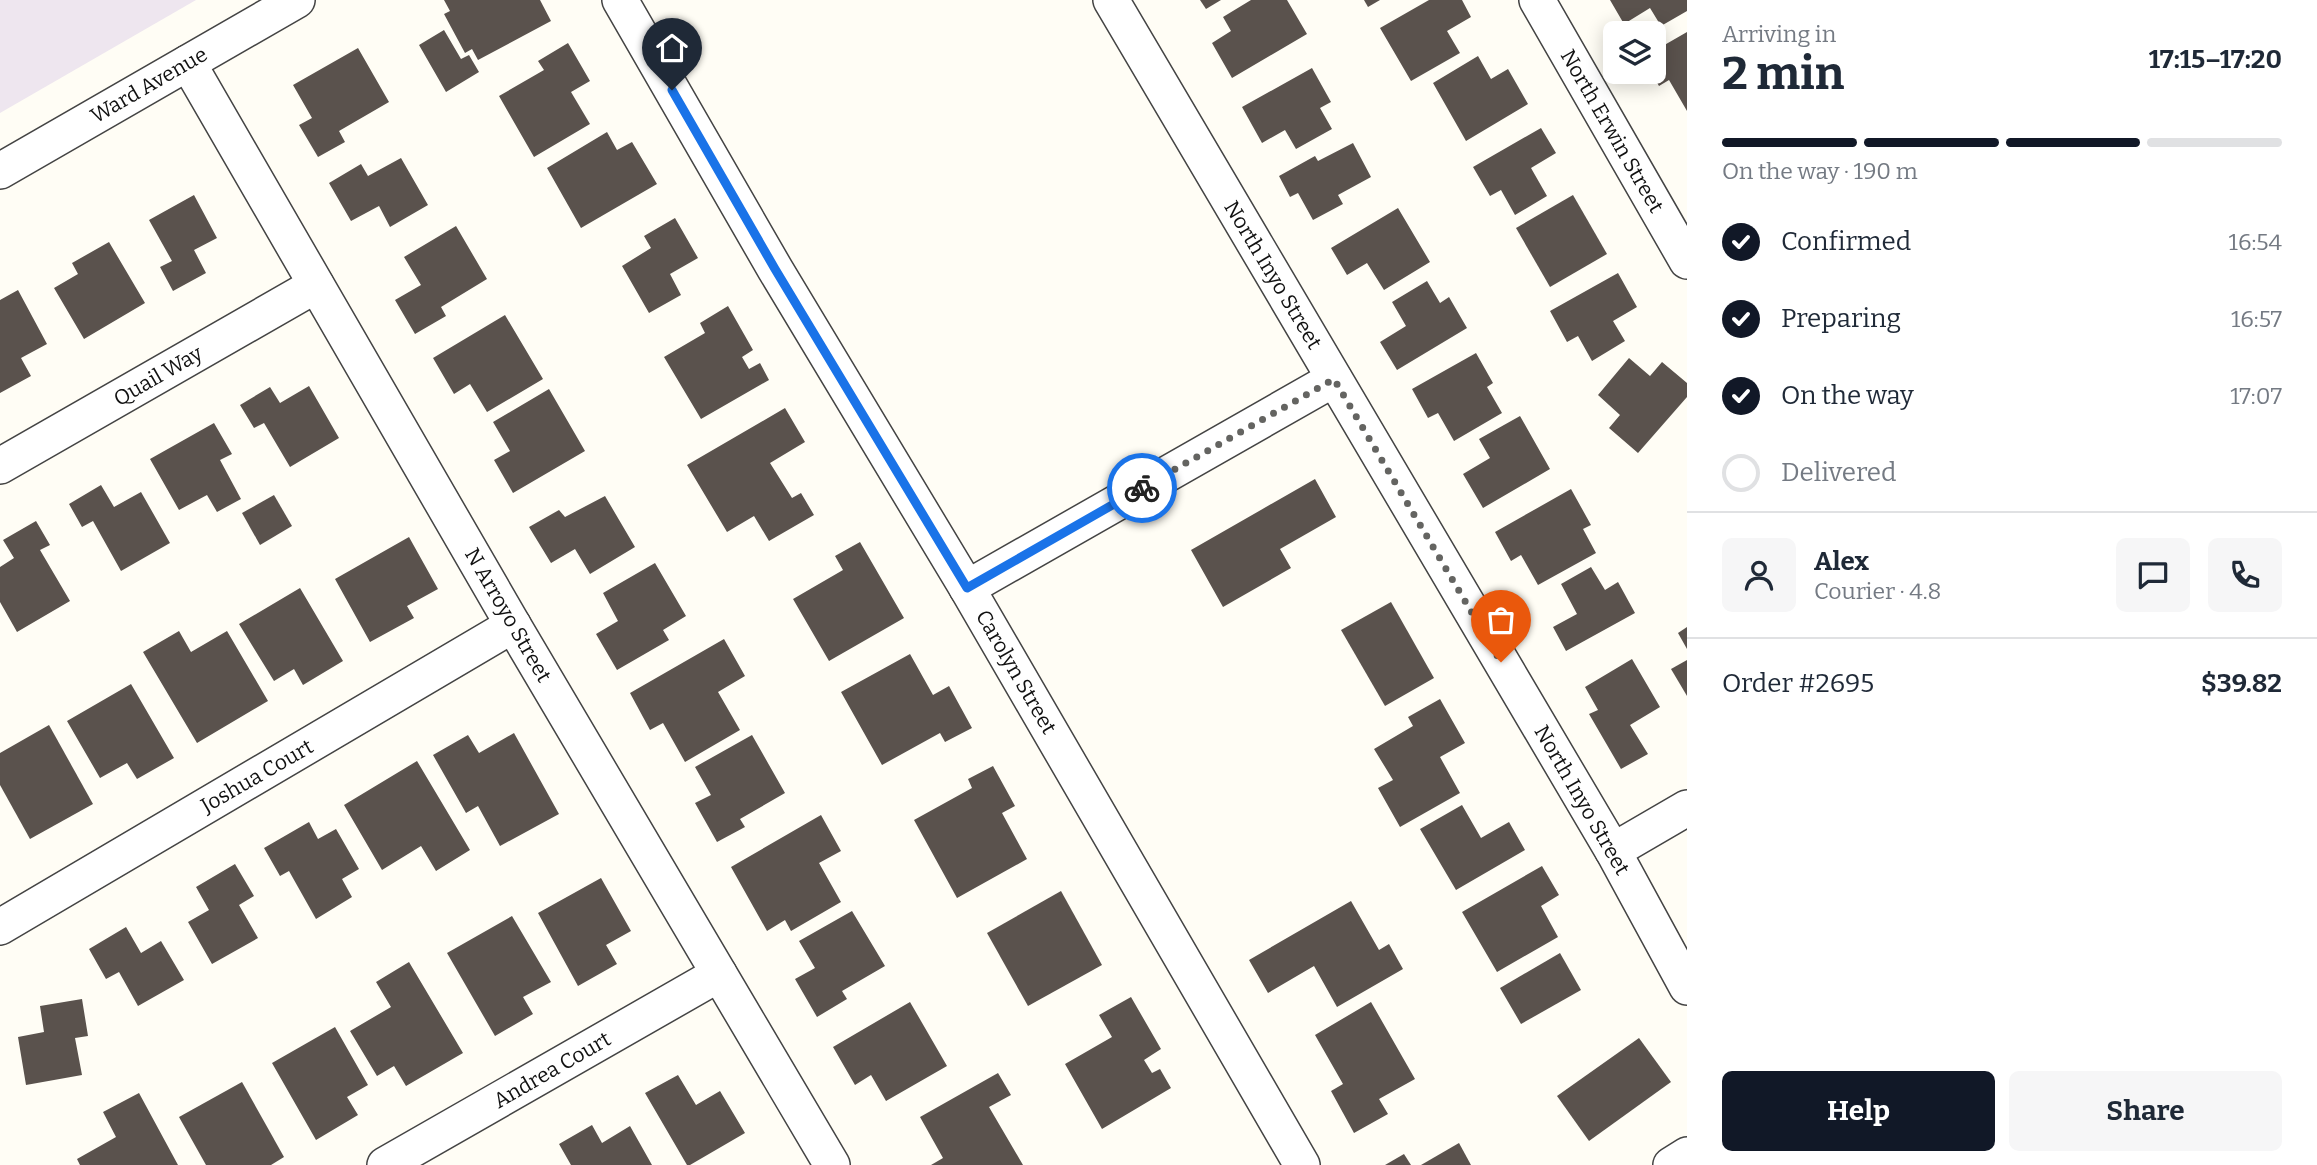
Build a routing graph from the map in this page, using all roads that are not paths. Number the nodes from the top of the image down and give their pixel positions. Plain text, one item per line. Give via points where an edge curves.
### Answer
1 (297, 0) edge
2 (620, 0) edge
3 (1111, 0) edge
4 (1537, 0) edge
5 (188, 63) junction
6 (0, 171) edge
7 (1687, 261) edge
8 (316, 285) junction
9 (1334, 379) junction
10 (0, 466) edge
11 (967, 588) junction
12 (513, 625) junction
13 (1687, 808) edge
14 (1613, 851) junction
15 (0, 927) edge
16 (719, 974) junction
17 (1687, 987) edge
18 (1687, 1155) edge
19 (385, 1165) edge
20 (832, 1165) edge
21 (1302, 1165) edge
22 (1671, 1165) edge

1 - 5 street, Ward Avenue
2 - 11 street, Carolyn Street
3 - 9 street, North Inyo Street
4 - 7 street, North Erwin Street
5 - 6 street, Ward Avenue
5 - 8 street, N Arroyo Street
8 - 10 street, Quail Way
8 - 12 street, N Arroyo Street
9 - 11 street
9 - 14 street, North Inyo Street
11 - 21 street, Carolyn Street
12 - 15 street, Joshua Court
12 - 16 street, N Arroyo Street
13 - 14 street
14 - 17 street, North Inyo Street
16 - 19 street, Andrea Court
16 - 20 street, N Arroyo Street
18 - 22 street

